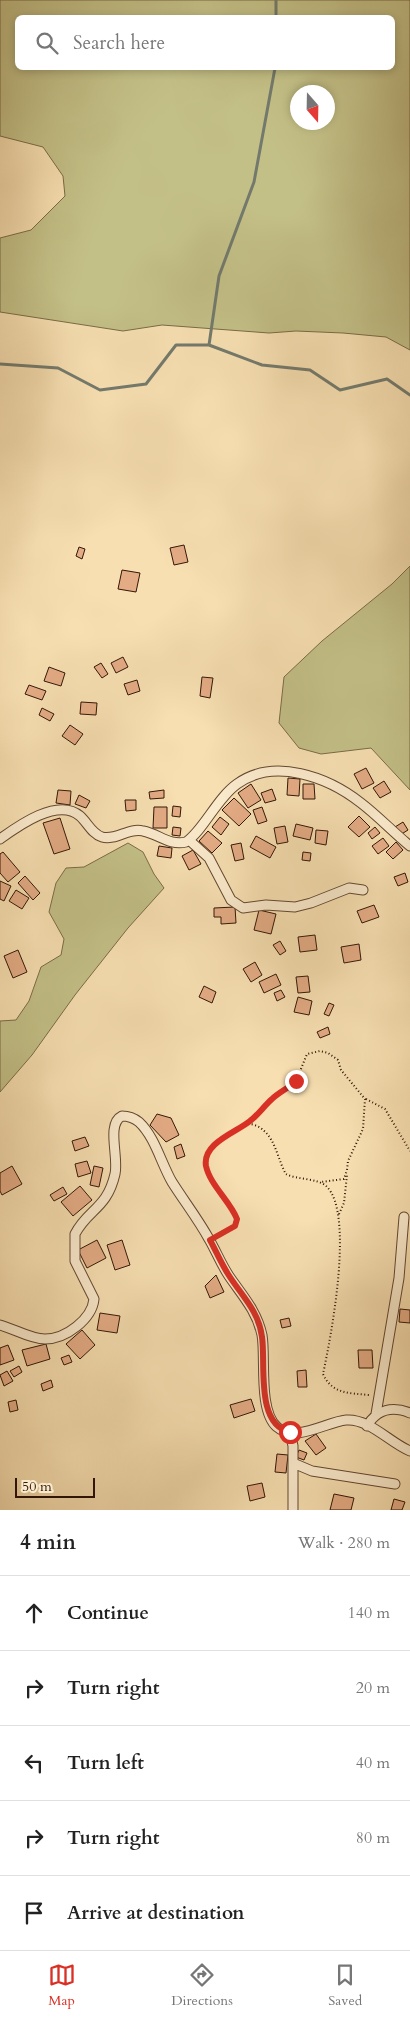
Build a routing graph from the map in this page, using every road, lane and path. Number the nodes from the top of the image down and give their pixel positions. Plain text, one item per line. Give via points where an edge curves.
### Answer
1 (0, 839) edge
2 (189, 840) junction
3 (410, 846) edge
4 (363, 890) dead end
5 (365, 1099) junction
6 (247, 1124) junction
7 (410, 1151) edge
8 (348, 1170) junction
9 (321, 1182) junction
10 (339, 1214) junction
11 (404, 1218) dead end
12 (210, 1240) junction
13 (0, 1325) edge
14 (377, 1401) junction
15 (410, 1413) edge
16 (376, 1414) junction
17 (368, 1426) junction
18 (290, 1432) junction
19 (410, 1451) edge
20 (293, 1463) junction
21 (395, 1484) dead end
22 (293, 1510) edge

1 - 2 street via 33,817 62,810 81,816 102,837 138,830 171,843
2 - 3 street via 220,800 238,783 253,775 275,770 333,785 361,802
2 - 4 street via 209,858 231,900 239,907 266,904 295,907 350,888
5 - 6 path via 340,1070 338,1060 320,1051 307,1054 296,1081
5 - 7 path via 385,1110
5 - 8 path via 362,1129 348,1161
6 - 9 path via 264,1130 286,1174
6 - 12 path via 214,1146 208,1156 206,1165 211,1177 233,1207 237,1219 235,1226
8 - 9 path via 344,1179
8 - 10 path via 344,1203
9 - 10 path via 332,1193
10 - 14 path via 341,1243 337,1290 323,1374 331,1387 371,1395
11 - 14 street via 399,1278
12 - 13 street via 172,1182 149,1135 138,1122 122,1116 114,1122 117,1161 111,1188 105,1200 75,1234 75,1261 94,1299 90,1313 62,1335 46,1339
12 - 18 street via 256,1316 262,1336 265,1397 274,1424
14 - 16 street
15 - 16 street via 397,1408
16 - 17 street
17 - 18 street via 345,1420
17 - 19 street
18 - 20 street
20 - 21 street via 312,1471
20 - 22 street

